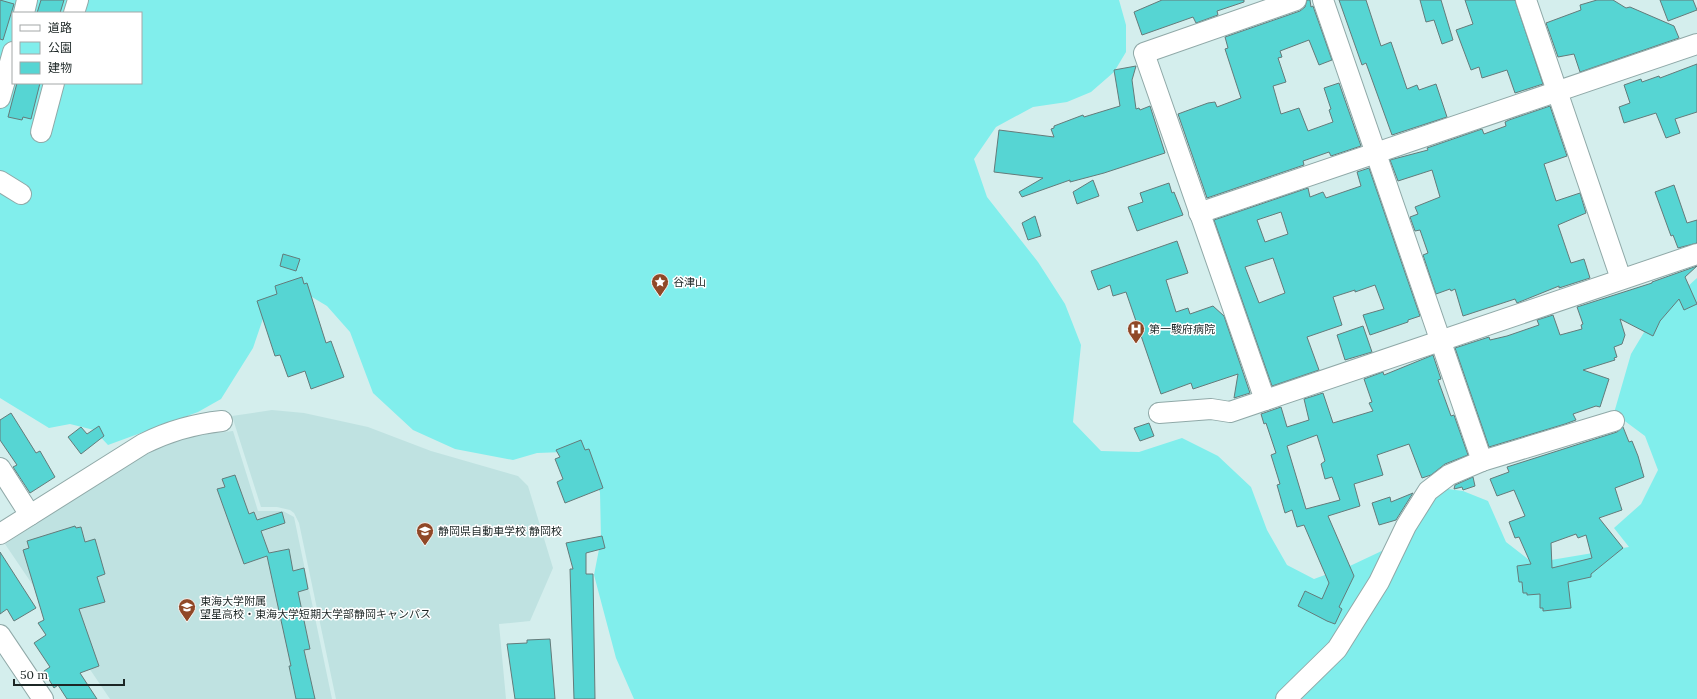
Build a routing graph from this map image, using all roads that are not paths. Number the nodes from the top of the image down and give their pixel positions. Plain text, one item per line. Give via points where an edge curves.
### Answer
1 (27, 0) edge
2 (78, 0) edge
3 (1296, 0) edge
4 (1323, 0) edge
5 (1526, 0) edge
6 (24, 12) edge
7 (74, 12) edge
8 (0, 43) edge
9 (1697, 44) edge
10 (12, 46) edge
11 (12, 56) edge
12 (54, 84) edge
13 (1557, 92) junction
14 (0, 98) edge
15 (41, 132) dead end
16 (1377, 154) junction
17 (0, 181) edge
18 (21, 194) dead end
19 (1199, 213) junction
20 (1697, 254) edge
21 (1621, 279) junction
22 (1441, 340) junction
23 (1265, 400) junction
24 (1159, 413) dead end
25 (222, 421) dead end
26 (1614, 421) dead end
27 (1482, 461) junction
28 (0, 468) edge
29 (30, 515) junction
30 (0, 534) edge
31 (0, 635) edge
32 (43, 699) edge
33 (1286, 699) edge

1 - 6 street
2 - 7 street
3 - 19 street via 1144,53
4 - 16 street
5 - 13 street
8 - 10 street
9 - 13 street
11 - 14 street
12 - 15 street
13 - 16 street
13 - 21 street
16 - 19 street
16 - 22 street
17 - 18 street
19 - 23 street
20 - 21 street
21 - 22 street
22 - 23 street
22 - 27 street
23 - 24 street via 1230,412 1211,409
25 - 29 street via 174,430 143,444
26 - 27 street
27 - 33 street via 1449,475 1428,491 1406,526 1378,582 1337,649
28 - 29 street
29 - 30 street
31 - 32 street

